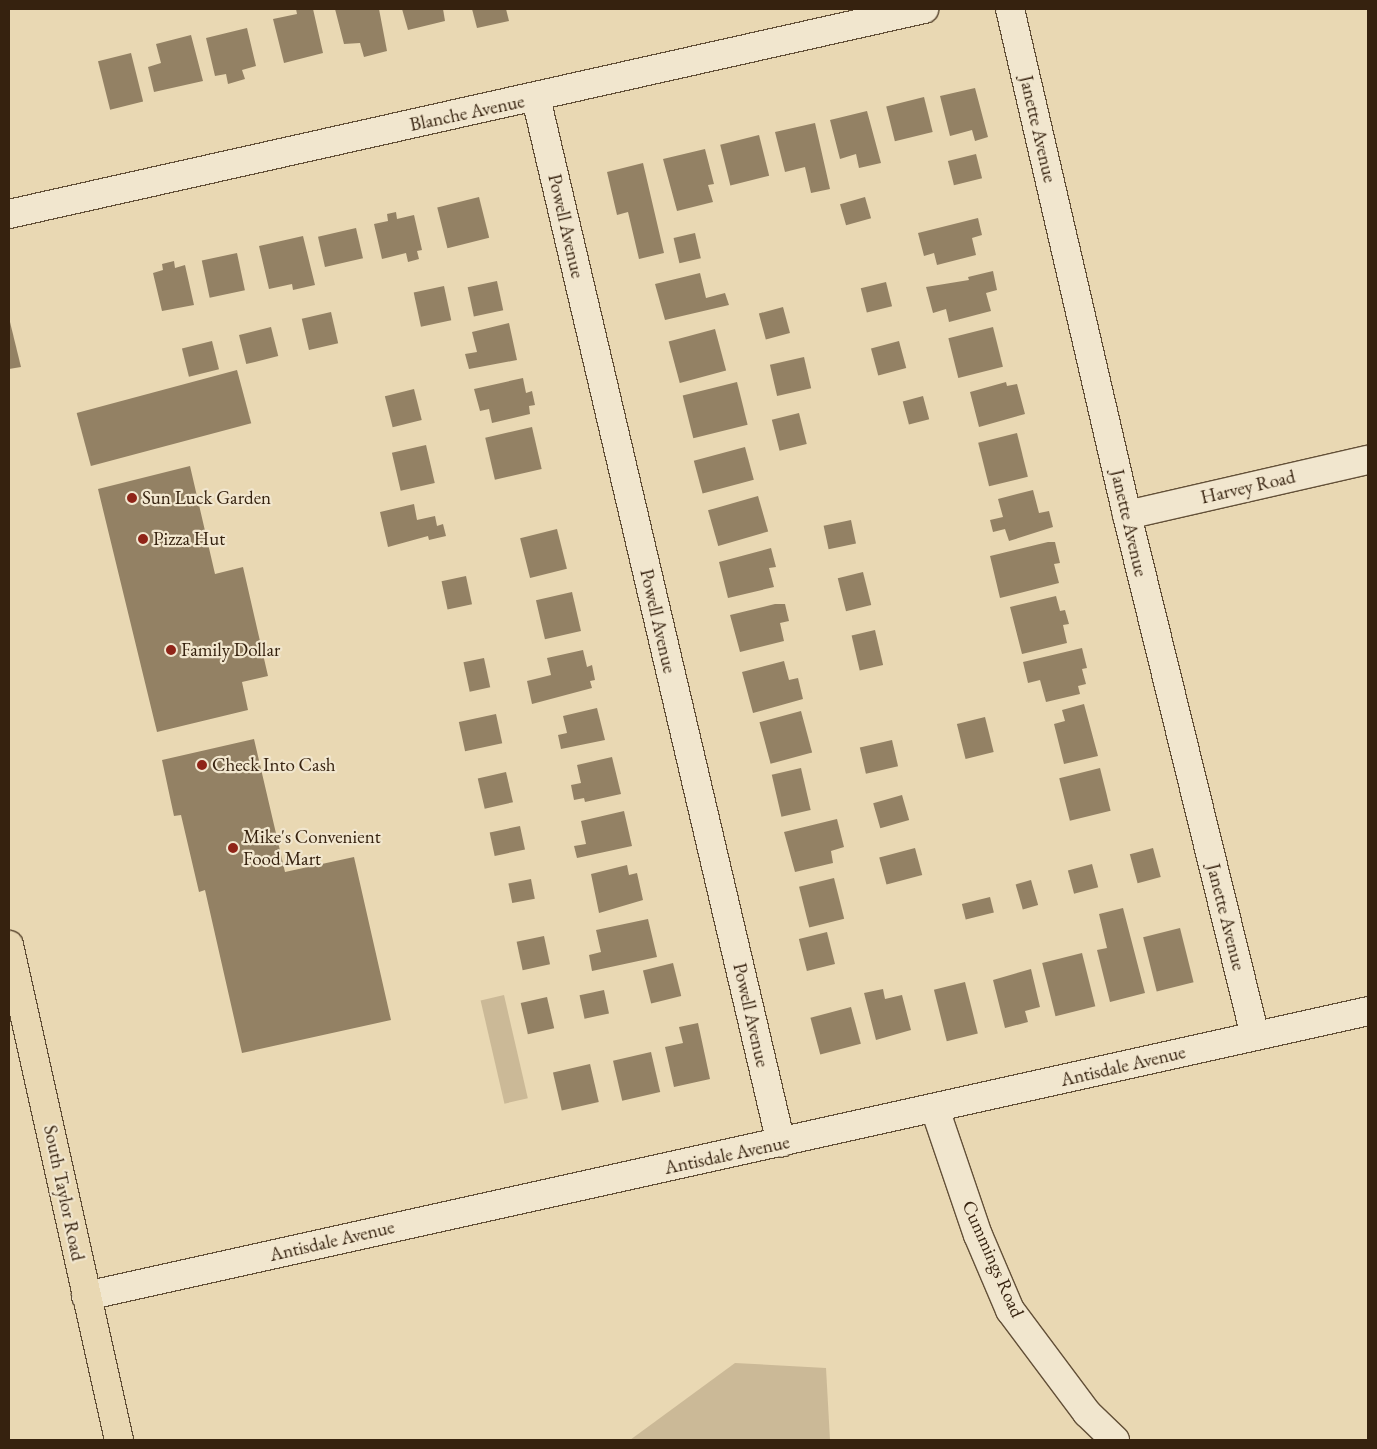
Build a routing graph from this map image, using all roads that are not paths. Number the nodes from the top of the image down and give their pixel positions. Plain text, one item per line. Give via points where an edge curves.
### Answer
1 (924, 9) edge
2 (1010, 9) edge
3 (536, 98) junction
4 (9, 214) edge
5 (1368, 460) edge
6 (1127, 515) junction
7 (9, 945) edge
8 (1368, 1011) edge
9 (1255, 1036) junction
10 (935, 1108) junction
11 (781, 1143) junction
12 (86, 1296) junction
13 (119, 1440) edge
14 (1114, 1440) edge

1 - 3 street, Blanche Avenue
2 - 6 street, Janette Avenue
3 - 4 street, Blanche Avenue
3 - 11 street, Powell Avenue
5 - 6 street, Harvey Road
6 - 9 street, Janette Avenue
7 - 12 main road, South Taylor Road
8 - 9 street, Antisdale Avenue
9 - 10 street, Antisdale Avenue
10 - 11 street, Antisdale Avenue
10 - 14 street, Cummings Road via 978,1235 1010,1310 1087,1413
11 - 12 street, Antisdale Avenue
12 - 13 main road, South Taylor Road

